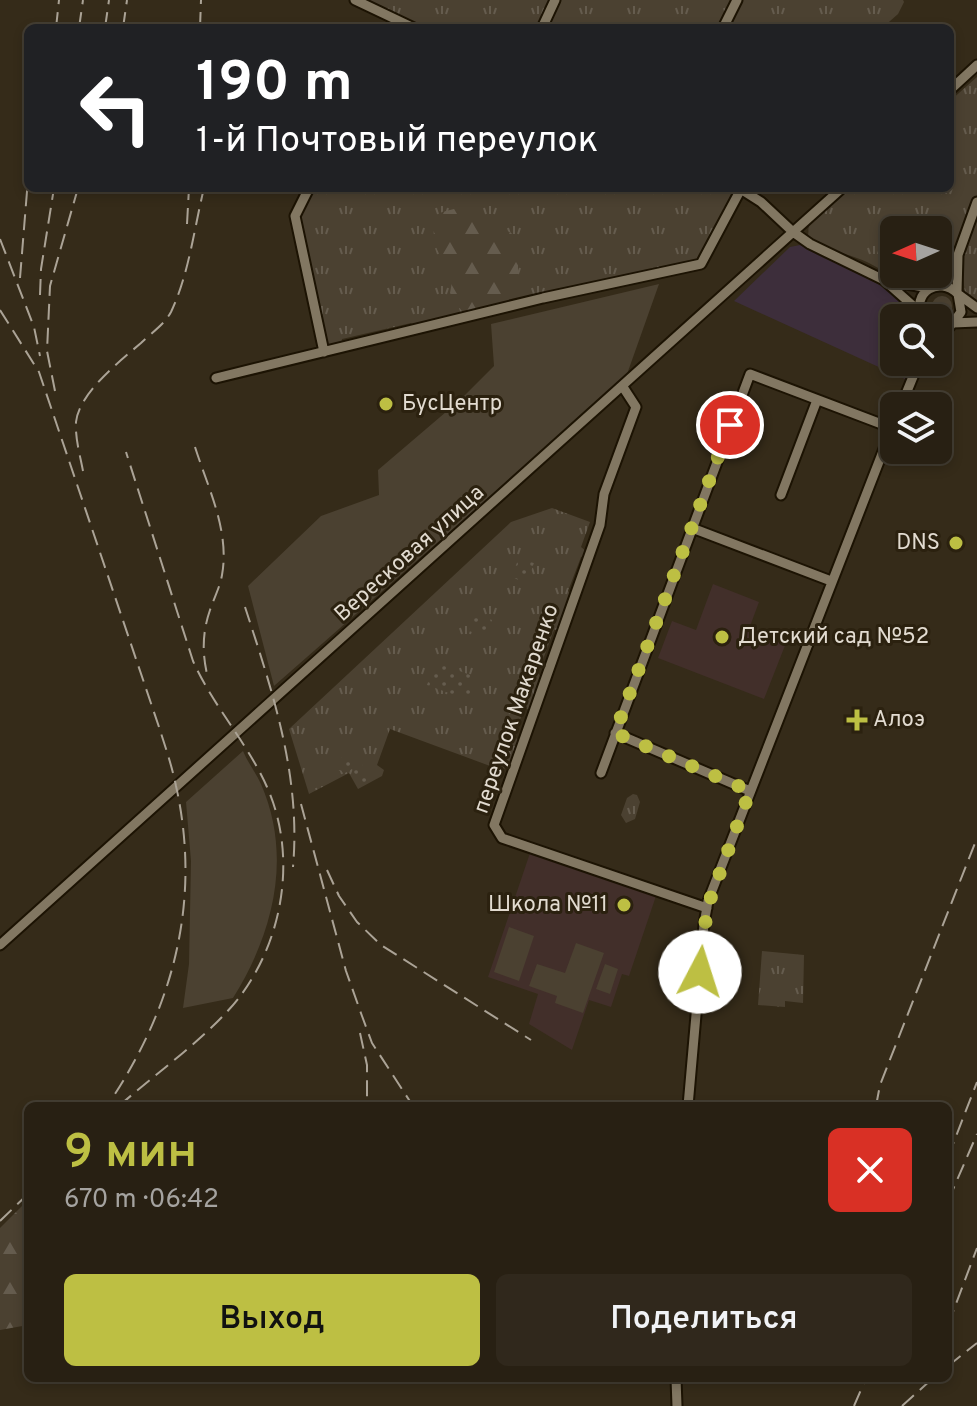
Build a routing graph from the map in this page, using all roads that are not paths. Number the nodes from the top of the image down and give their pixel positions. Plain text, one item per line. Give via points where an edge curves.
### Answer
1 (355, 0) edge
2 (555, 0) edge
3 (737, 0) edge
4 (393, 24) edge
5 (544, 24) edge
6 (725, 24) edge
7 (976, 68) edge
8 (954, 87) edge
9 (307, 192) edge
10 (738, 192) edge
11 (746, 192) edge
12 (838, 192) edge
13 (977, 202) edge
14 (793, 232) junction
15 (958, 255) junction
16 (952, 263) edge
17 (880, 278) edge
18 (892, 288) edge
19 (932, 288) edge
20 (950, 288) edge
21 (958, 293) junction
22 (909, 304) edge
23 (920, 304) edge
24 (977, 308) edge
25 (977, 322) edge
26 (953, 323) joint
27 (324, 352) junction
28 (216, 378) dead end
29 (623, 387) junction
30 (817, 400) junction
31 (880, 421) edge
32 (880, 458) edge
33 (781, 495) dead end
34 (692, 528) junction
35 (831, 581) junction
36 (615, 733) junction
37 (601, 773) dead end
38 (750, 791) junction
39 (707, 908) junction
40 (0, 945) edge
41 (688, 1102) edge
42 (676, 1382) edge
43 (677, 1406) edge

1 - 4 street
2 - 5 street
3 - 6 street
7 - 8 street
9 - 27 street via 295,216
10 - 27 street via 701,264
11 - 14 street
12 - 14 street, Вересковая улица
13 - 15 street
14 - 17 street
14 - 29 street, Вересковая улица
15 - 16 street
15 - 21 street
18 - 22 street
19 - 23 street
20 - 21 street
21 - 24 street
21 - 26 street via 961,312
25 - 26 street
27 - 28 street
29 - 39 street, переулок Макаренко via 636,407 494,825 502,838
29 - 40 street, Вересковая улица
30 - 31 street
30 - 33 street
30 - 34 street via 750,374
32 - 35 street
34 - 35 street
34 - 36 street
35 - 38 street
36 - 37 street
36 - 38 street
38 - 39 street
39 - 41 street
42 - 43 street

